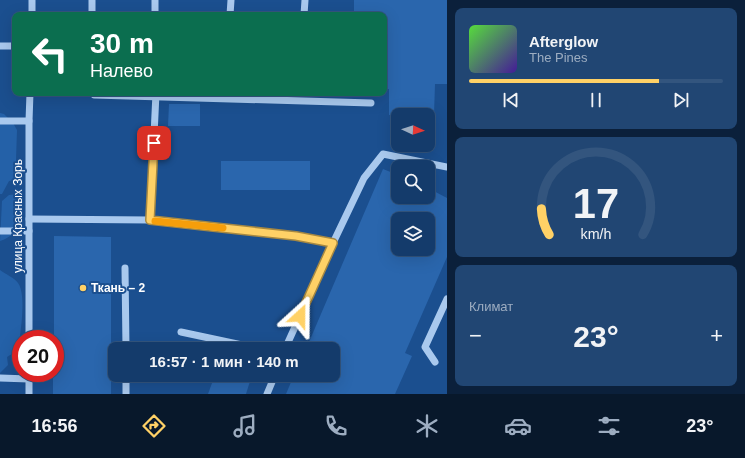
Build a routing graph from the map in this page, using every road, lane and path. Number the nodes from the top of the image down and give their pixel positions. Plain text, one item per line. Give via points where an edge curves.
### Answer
1 (32, 0) edge
2 (92, 0) edge
3 (155, 0) edge
4 (231, 0) edge
5 (305, 0) edge
6 (32, 12) edge
7 (92, 12) edge
8 (155, 12) edge
9 (230, 12) edge
10 (304, 12) edge
11 (0, 46) edge
12 (12, 46) edge
13 (30, 96) edge
14 (156, 96) edge
15 (228, 96) edge
16 (302, 96) edge
17 (302, 101) junction
18 (371, 104) dead end
19 (0, 121) edge
20 (29, 121) junction
21 (447, 167) edge
22 (29, 219) junction
23 (150, 220) junction
24 (0, 231) edge
25 (28, 231) junction
26 (333, 243) junction
27 (125, 268) dead end
28 (447, 299) edge
29 (29, 330) edge
30 (180, 332) dead end
31 (126, 342) edge
32 (228, 342) edge
33 (289, 342) edge
34 (435, 362) dead end
35 (12, 377) edge
36 (0, 378) edge
37 (29, 382) edge
38 (126, 382) edge
39 (272, 382) edge
40 (29, 394) edge
41 (126, 394) edge
42 (267, 394) edge

1 - 6 street
2 - 7 street
3 - 8 street
4 - 9 street
5 - 10 street
11 - 12 street
13 - 20 street, улица Красных Зорь
14 - 23 street
15 - 17 street
16 - 17 street
17 - 18 street
19 - 20 street
20 - 22 street, улица Красных Зорь
21 - 26 street via 382,154 364,178
22 - 23 street
22 - 25 street, улица Красных Зорь
23 - 26 street via 296,236
24 - 25 street
25 - 29 street, улица Красных Зорь
26 - 33 street
27 - 31 street
28 - 34 street via 424,347
30 - 32 street
35 - 36 street
37 - 40 street
38 - 41 street
39 - 42 street

